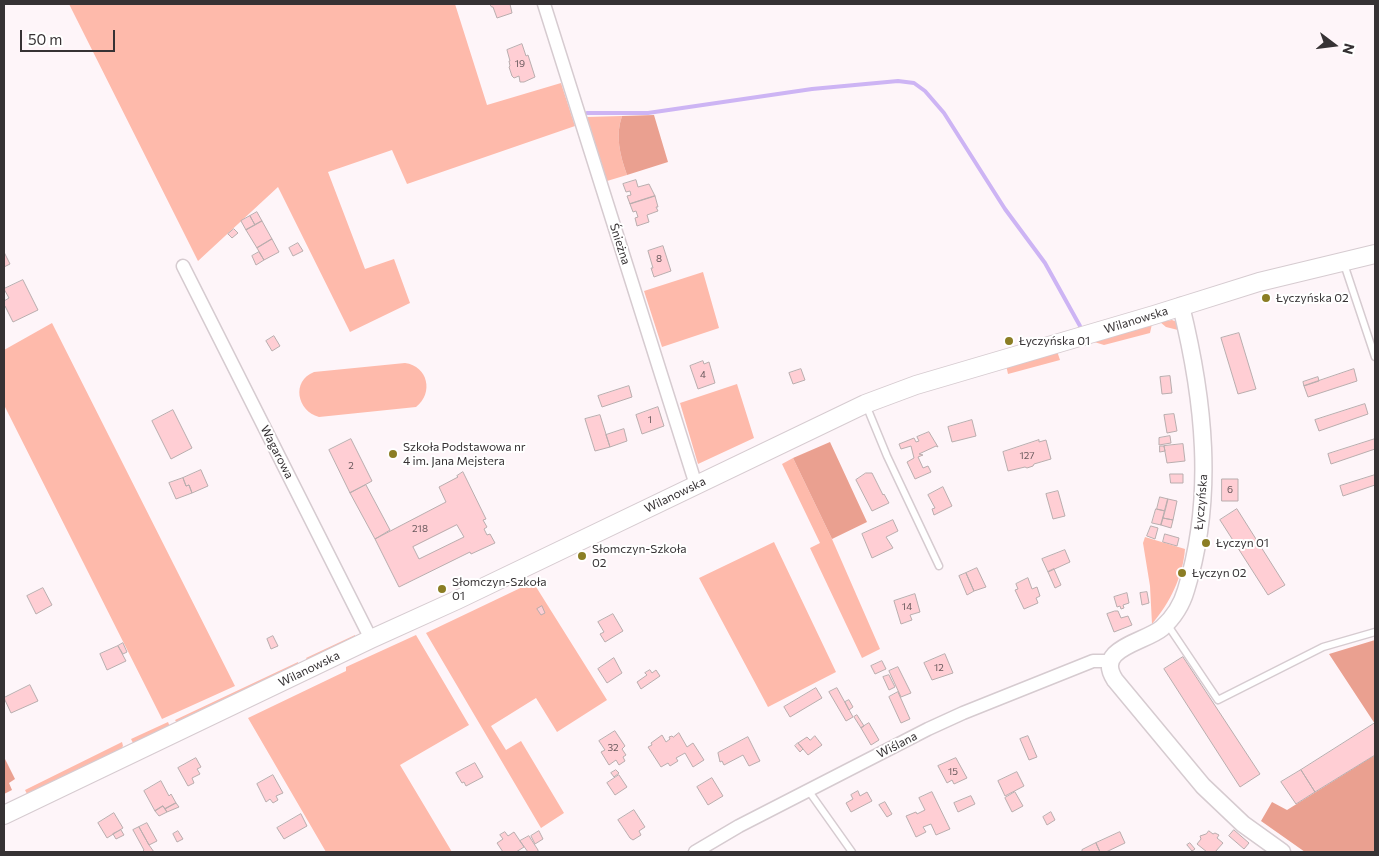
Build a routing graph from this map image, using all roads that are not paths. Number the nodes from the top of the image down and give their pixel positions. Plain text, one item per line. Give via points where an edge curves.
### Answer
1 (544, 4) edge
2 (1375, 254) edge
3 (1343, 261) junction
4 (183, 266) dead end
5 (1181, 306) junction
6 (1375, 357) edge
7 (865, 404) junction
8 (696, 485) junction
9 (939, 566) dead end
10 (1166, 624) junction
11 (1375, 632) edge
12 (371, 639) junction
13 (1109, 662) junction
14 (808, 790) junction
15 (4, 814) edge
16 (695, 852) edge
17 (852, 852) edge
18 (1282, 852) edge

1 - 8 street, Śnieżna
2 - 3 main road, Wilanowska
3 - 5 main road, Wilanowska
3 - 6 lane
4 - 12 street, Wagarowa
5 - 7 main road, Wilanowska via 916,384
5 - 10 street, Łyczyńska via 1202,424 1204,484 1190,576 1179,607
7 - 8 main road, Wilanowska
7 - 9 lane
8 - 12 main road, Wilanowska
10 - 11 lane via 1218,700 1323,647
10 - 13 street, Łyczyńska via 1116,652
12 - 15 main road, Wilanowska
13 - 14 street, Wiślana via 1093,661 963,713
13 - 18 street via 1115,680 1203,786 1243,824
14 - 16 street, Wiślana
14 - 17 lane

